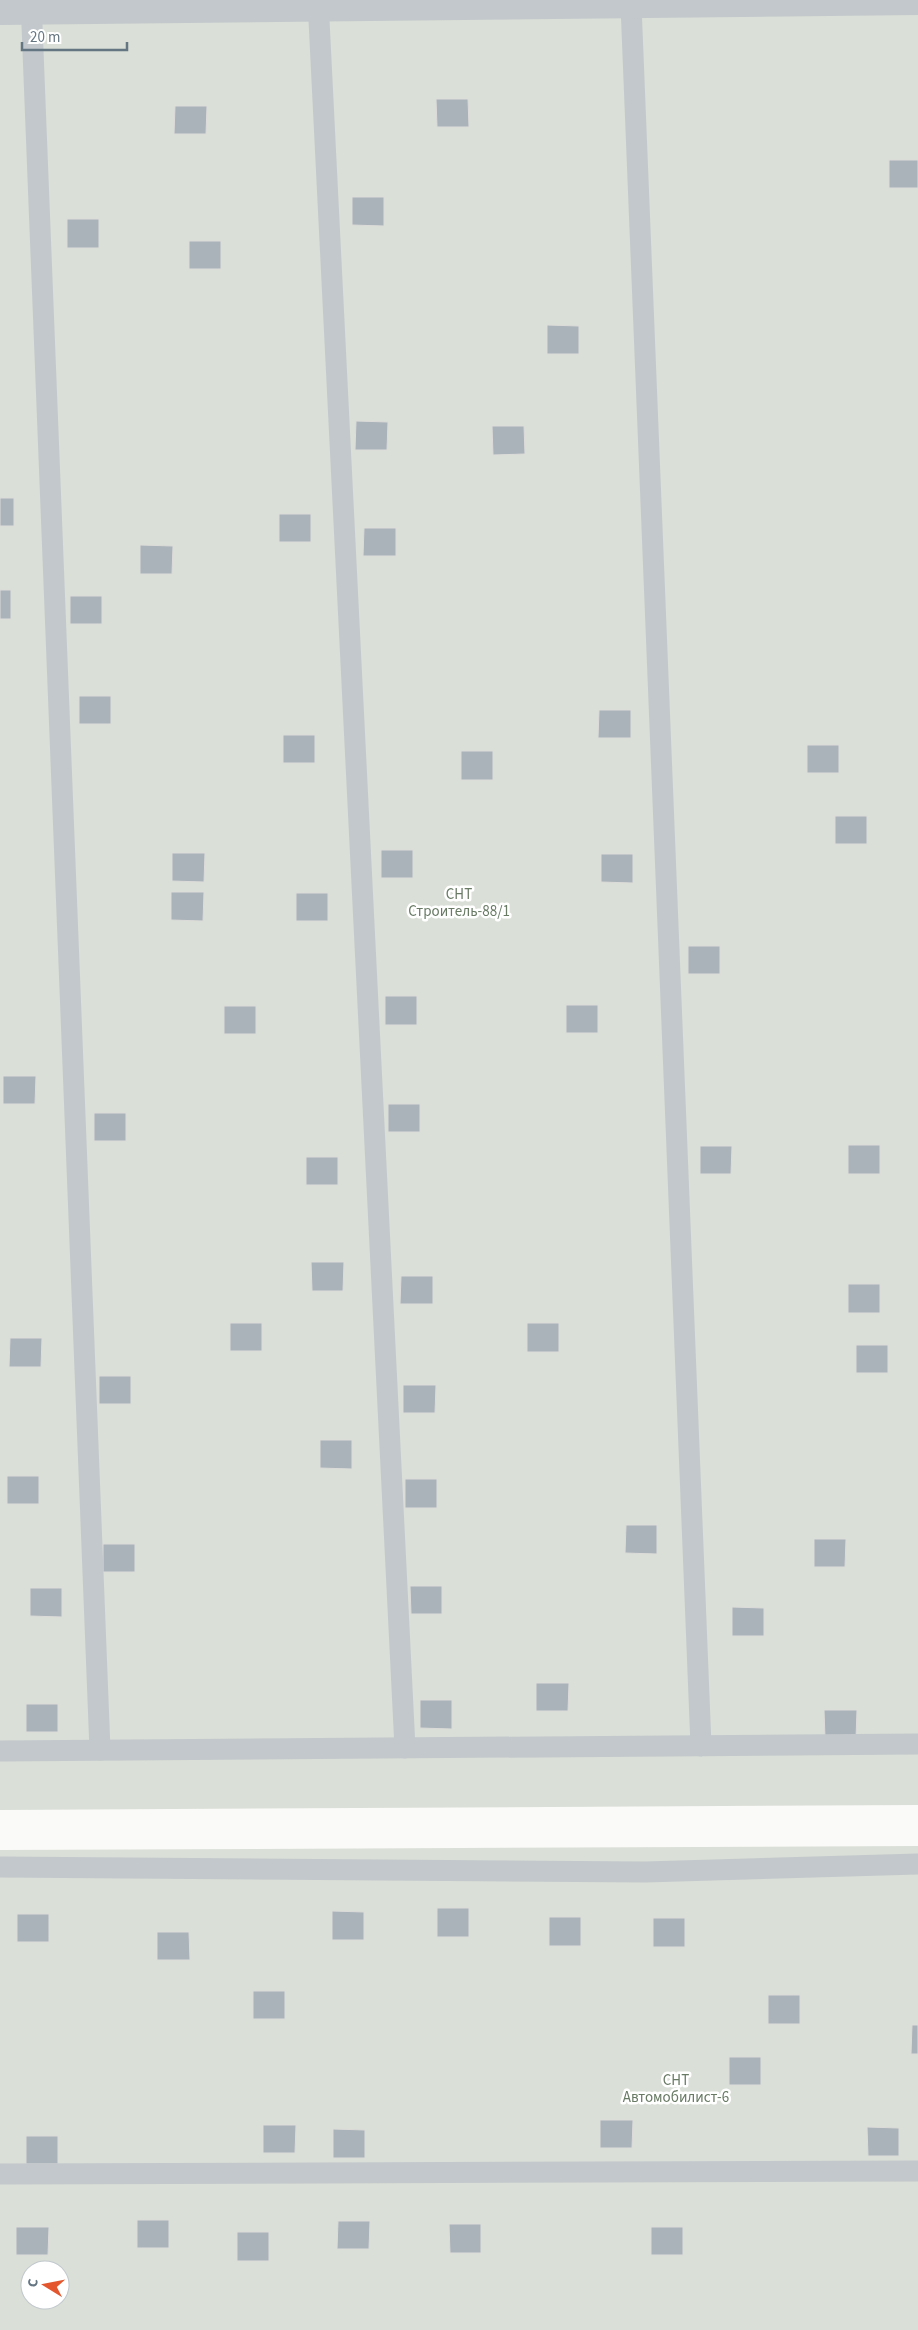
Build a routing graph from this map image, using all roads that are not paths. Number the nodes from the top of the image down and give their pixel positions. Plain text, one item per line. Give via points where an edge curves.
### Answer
1 (780, 1) edge
2 (918, 2) edge
3 (318, 3) edge
4 (32, 5) edge
5 (631, 5) junction
6 (0, 11) edge
7 (918, 1744) edge
8 (701, 1746) junction
9 (405, 1748) junction
10 (100, 1750) junction
11 (0, 1751) edge
12 (918, 1864) edge
13 (0, 1867) edge
14 (918, 2171) edge
15 (0, 2174) edge

1 - 2 street
1 - 5 street
3 - 4 street
3 - 5 street
3 - 9 lane
4 - 6 street
4 - 10 lane
5 - 8 lane
7 - 8 lane
8 - 9 lane
9 - 10 lane
10 - 11 lane
12 - 13 lane via 645,1872
14 - 15 lane

